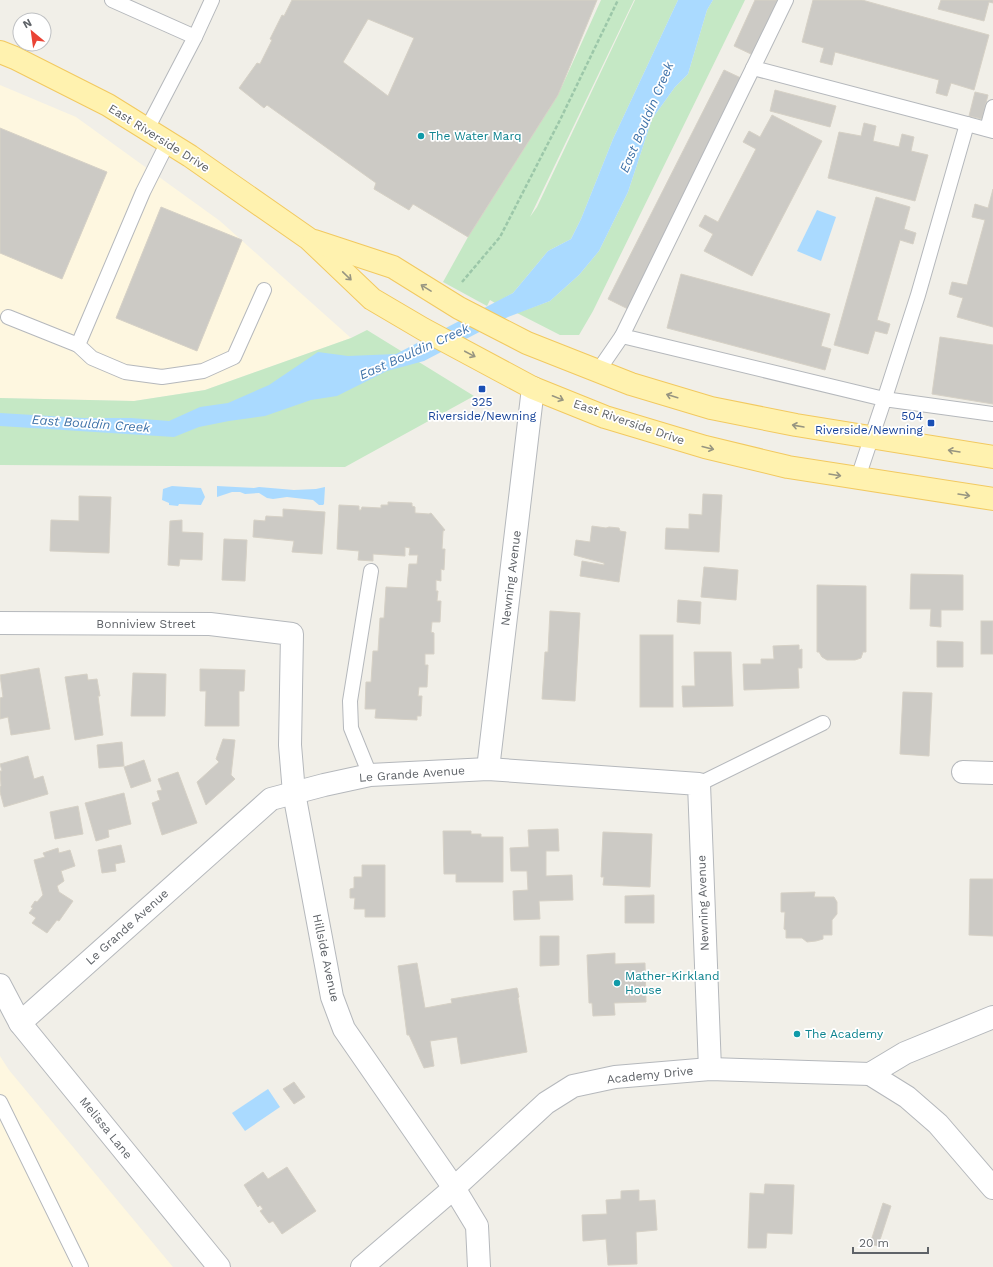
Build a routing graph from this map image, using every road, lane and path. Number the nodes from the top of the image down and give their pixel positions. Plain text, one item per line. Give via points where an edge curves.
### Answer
1 (112, 0) edge
2 (212, 0) edge
3 (618, 0) edge
4 (786, 0) edge
5 (195, 37) junction
6 (0, 52) edge
7 (753, 68) junction
8 (993, 107) edge
9 (967, 124) junction
10 (147, 129) junction
11 (990, 130) edge
12 (168, 142) junction
13 (309, 239) junction
14 (264, 290) dead end
15 (453, 304) junction
16 (8, 317) dead end
17 (622, 336) junction
18 (78, 345) junction
19 (598, 371) junction
20 (533, 388) junction
21 (884, 399) junction
22 (993, 414) edge
23 (872, 438) junction
24 (993, 457) edge
25 (858, 478) junction
26 (993, 499) edge
27 (371, 571) dead end
28 (0, 623) edge
29 (292, 634) joint
30 (823, 723) dead end
31 (488, 769) junction
32 (963, 772) dead end
33 (993, 773) edge
34 (370, 775) junction
35 (699, 784) junction
36 (294, 793) junction
37 (0, 985) edge
38 (993, 1017) edge
39 (20, 1023) junction
40 (710, 1069) junction
41 (870, 1074) junction
42 (0, 1102) edge
43 (454, 1188) junction
44 (993, 1188) edge
45 (81, 1267) edge
46 (219, 1267) edge
47 (362, 1267) edge
48 (479, 1267) edge

1 - 5 lane
2 - 5 lane
3 - 15 path via 500,236
4 - 7 lane
5 - 10 lane
6 - 10 main road, East Riverside Drive via 108,105
7 - 9 lane
7 - 17 lane
8 - 11 lane
9 - 11 lane
9 - 21 lane via 918,295
10 - 12 main road, East Riverside Drive
12 - 13 main road, East Riverside Drive
12 - 18 lane via 143,192
15 -> 13 main road, East Riverside Drive via 393,267
13 -> 20 main road, East Riverside Drive via 372,300
14 - 18 lane via 234,357 203,371 162,378 125,372 92,358
15 - 19 main road, East Riverside Drive via 527,343
16 - 18 lane
17 - 19 lane
17 - 21 lane
23 -> 19 main road, East Riverside Drive via 711,408 631,384
20 -> 25 main road, East Riverside Drive via 605,417 705,448 788,467
20 - 31 street, Newning Avenue
21 - 22 lane
21 - 23 lane
24 -> 23 main road, East Riverside Drive
23 - 25 lane
25 -> 26 main road, East Riverside Drive
27 - 34 lane via 350,701 351,728
28 - 29 street, Bonniview Street via 210,624
29 - 36 street, Hillside Avenue via 290,745
30 - 35 lane
31 - 34 street, Le Grande Avenue
31 - 35 street, Le Grande Avenue
32 - 33 street
34 - 36 street, Le Grande Avenue
35 - 40 street, Newning Avenue
36 - 39 street, Le Grande Avenue via 271,799
36 - 43 street, Hillside Avenue via 332,997 344,1029
37 - 39 street, Melissa Lane
38 - 41 street via 905,1053
39 - 46 street, Melissa Lane
40 - 41 street, Academy Drive
40 - 43 street, Academy Drive via 615,1077 573,1086 546,1103
41 - 44 street via 907,1097 938,1124
42 - 45 lane
43 - 47 street, Academy Drive
43 - 48 street, Hillside Avenue via 477,1226

